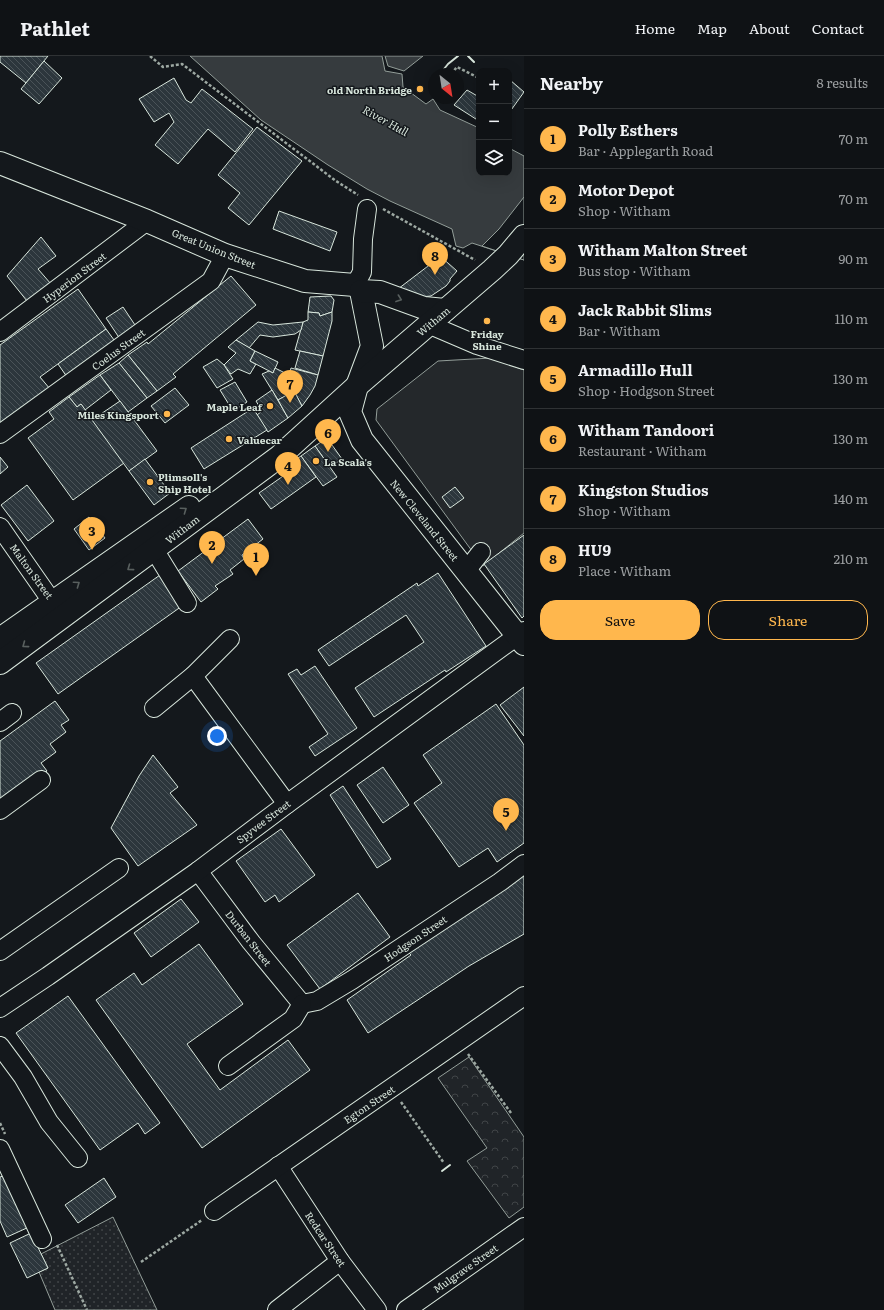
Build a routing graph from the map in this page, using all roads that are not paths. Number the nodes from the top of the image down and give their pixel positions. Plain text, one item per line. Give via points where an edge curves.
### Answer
1 (0, 163) edge
2 (370, 205) road end
3 (147, 221) junction
4 (524, 236) edge
5 (225, 255) junction
6 (358, 288) junction
7 (445, 310) junction
8 (428, 324) junction
9 (0, 332) edge
10 (524, 360) edge
11 (357, 386) junction
12 (0, 434) edge
13 (0, 527) edge
14 (150, 543) junction
15 (481, 552) dead end
16 (466, 571) junction
17 (188, 603) dead end
18 (58, 609) junction
19 (522, 637) edge
20 (0, 639) edge
21 (230, 639) dead end
22 (0, 663) edge
23 (193, 676) junction
24 (154, 708) dead end
25 (41, 780) dead end
26 (287, 804) junction
27 (0, 810) edge
28 (524, 864) edge
29 (120, 868) dead end
30 (198, 871) junction
31 (0, 951) edge
32 (524, 996) edge
33 (302, 1004) junction
34 (0, 1008) edge
35 (0, 1046) edge
36 (228, 1066) dead end
37 (0, 1149) edge
38 (78, 1158) dead end
39 (278, 1166) junction
40 (214, 1211) road end
41 (524, 1227) edge
42 (42, 1239) dead end
43 (340, 1261) junction
44 (277, 1310) edge
45 (377, 1310) edge
46 (406, 1310) edge

1 - 3 main road, Great Union Street
2 - 6 street via 363,239 362,272
3 - 5 main road, Great Union Street
3 - 9 street, Hyperion Street
4 - 7 main road, Witham via 492,270
5 - 6 main road, Great Union Street via 305,281
5 - 12 street, Coelus Street via 211,281
6 -> 7 main road, Great Union Street via 380,292 424,308
6 - 11 main road via 372,346
7 - 8 main road, Witham
8 - 10 street via 477,345
8 - 11 main road, Witham
11 - 14 main road, Witham via 280,456
11 - 16 main road, New Cleveland Street via 350,412 362,440
13 - 18 street, Malton Street
14 - 17 street
14 - 18 main road, Witham
15 - 16 street
16 - 19 main road, New Cleveland Street
18 - 20 main road, Witham
18 -> 22 main road, Witham
19 - 26 street, Spyvee Street
21 - 23 street
23 - 24 street
23 - 26 street
25 - 27 street
26 - 30 street, Spyvee Street
28 - 33 street, Hodgson Street via 352,980 317,1001
29 - 31 street
30 - 33 street, Durban Street
30 - 34 street, Spyvee Street
32 - 39 street, Egton Street
33 - 36 street via 293,1019
35 - 38 street via 23,1077 49,1122
37 - 42 street
39 - 40 street, Egton Street
39 - 43 street, Redcar Street
41 - 46 street, Mulgrave Street
43 - 44 street
43 - 45 street, Redcar Street

